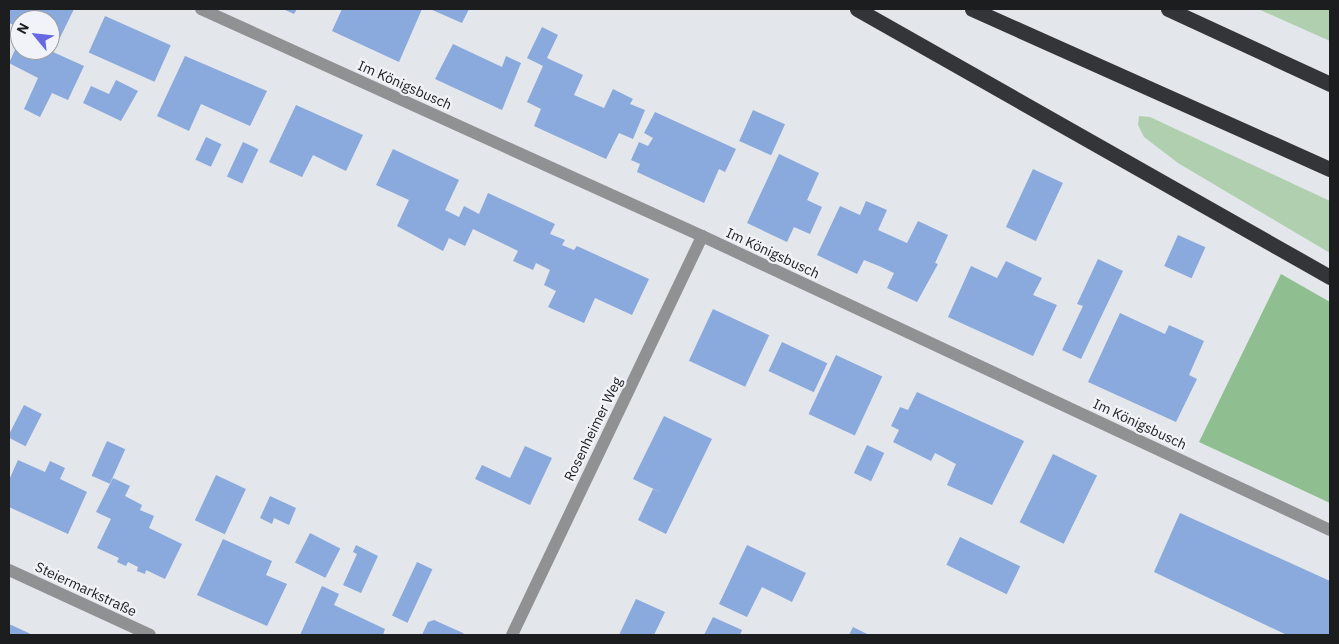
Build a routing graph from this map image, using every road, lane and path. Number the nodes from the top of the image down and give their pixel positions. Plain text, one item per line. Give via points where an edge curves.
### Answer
1 (201, 9) edge
2 (857, 9) edge
3 (972, 9) edge
4 (1168, 9) edge
5 (1330, 84) edge
6 (1330, 169) edge
7 (702, 236) junction
8 (1330, 277) edge
9 (1330, 530) edge
10 (9, 570) edge
11 (150, 635) edge
12 (512, 635) edge

1 - 7 street, Im Königsbusch
2 - 8 highway
3 - 6 highway
4 - 5 highway
7 - 9 street, Im Königsbusch
7 - 12 street, Rosenheimer Weg
10 - 11 street, Steiermarkstraße

